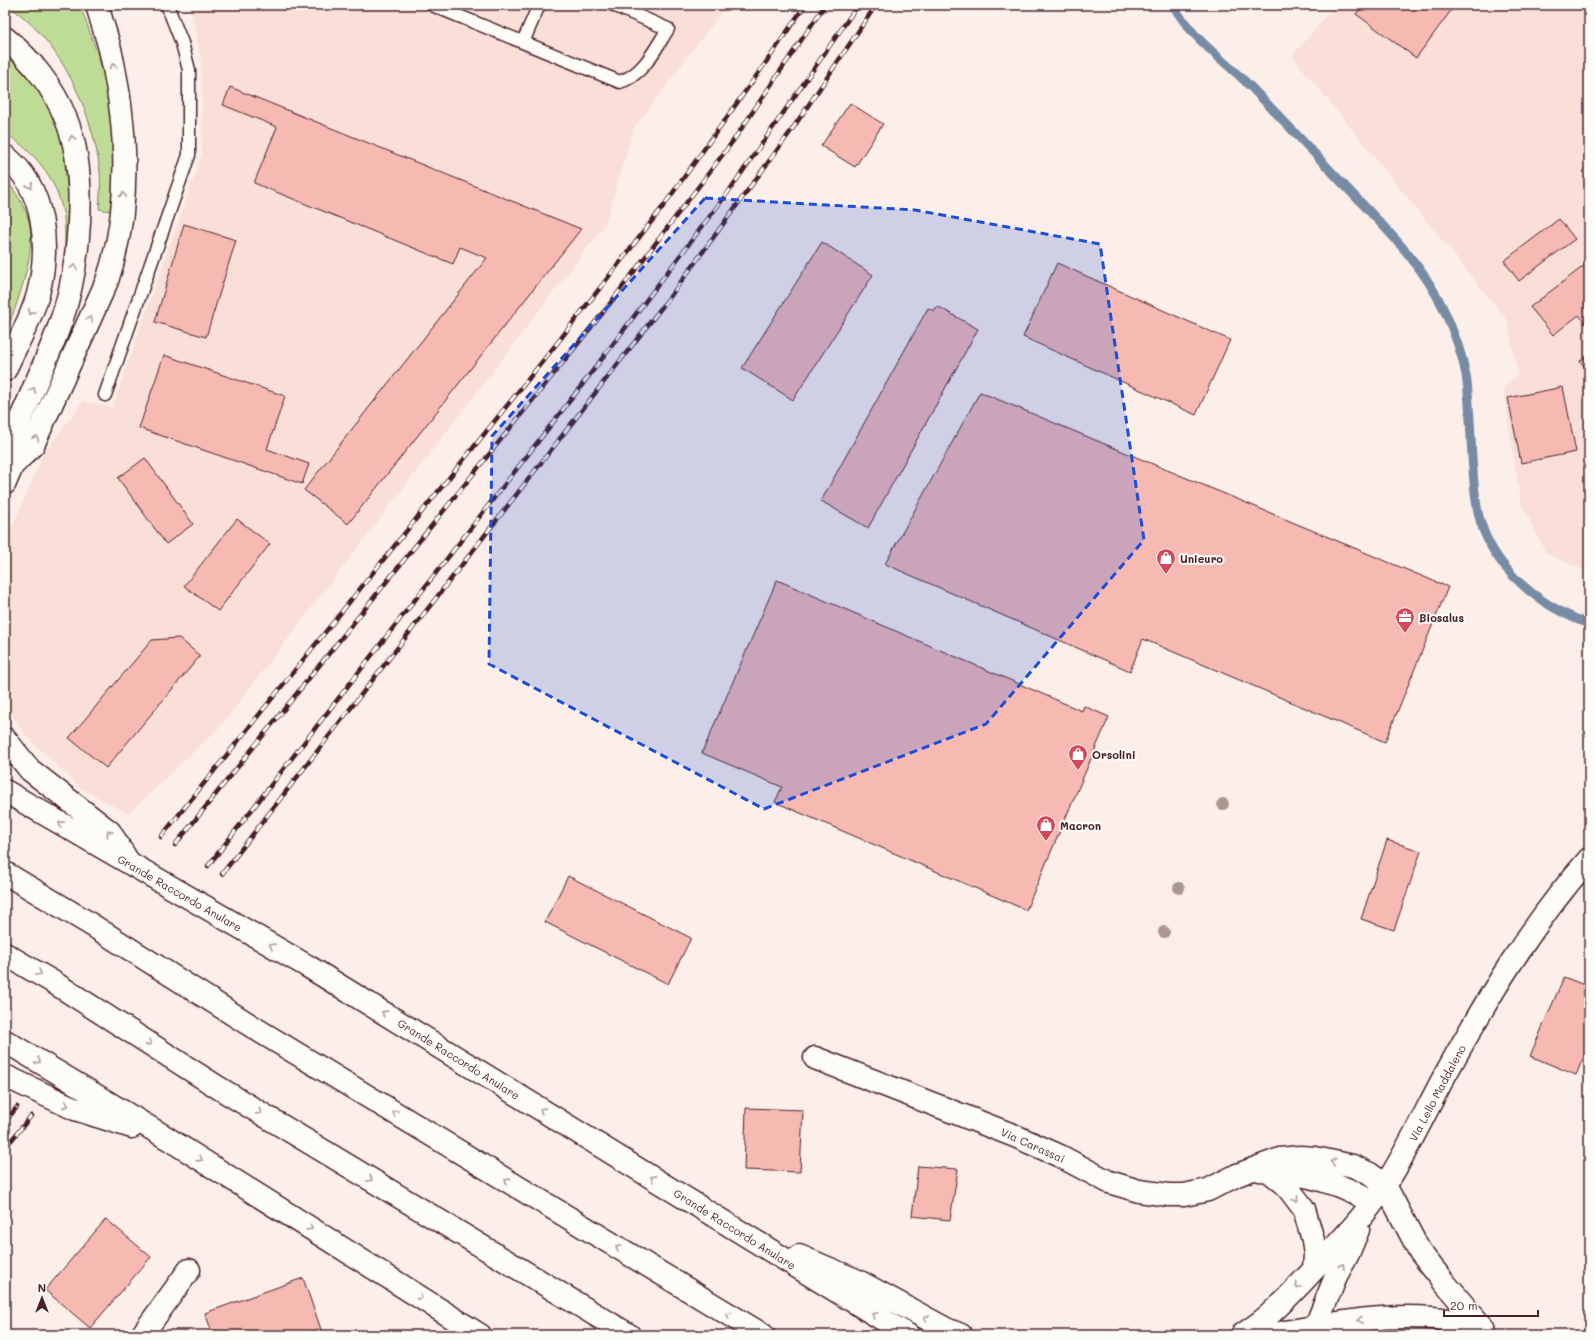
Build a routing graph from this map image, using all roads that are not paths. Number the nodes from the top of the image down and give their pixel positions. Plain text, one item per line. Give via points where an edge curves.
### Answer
1 (97, 5) edge
2 (167, 5) edge
3 (432, 5) edge
4 (539, 5) edge
5 (613, 5) edge
6 (5, 38) edge
7 (523, 42) junction
8 (5, 156) edge
9 (5, 370) edge
10 (106, 395) dead end
11 (8, 475) edge
12 (5, 739) edge
13 (5, 791) edge
14 (1589, 859) edge
15 (131, 865) junction
16 (5, 873) edge
17 (5, 954) edge
18 (5, 1041) edge
19 (815, 1058) dead end
20 (5, 1076) edge
21 (167, 1138) junction
22 (1261, 1171) junction
23 (1378, 1180) junction
24 (1364, 1204) junction
25 (758, 1243) junction
26 (1314, 1269) junction
27 (189, 1270) dead end
28 (1413, 1317) junction
29 (1314, 1331) edge
30 (142, 1335) edge
31 (480, 1335) edge
32 (629, 1335) edge
33 (763, 1335) edge
34 (908, 1335) edge
35 (961, 1335) edge
36 (1242, 1335) edge
37 (1268, 1335) edge
38 (1366, 1335) edge

11 -> 1 main road via 33,445 40,430 107,282 119,234 125,170 122,117 110,49
2 - 10 lane via 182,43 189,70 189,155
3 - 7 lane
4 - 7 lane
5 - 7 lane via 668,29 649,60 631,78 620,82
11 -> 6 main road via 16,433 66,304 77,248 80,208 74,150 61,107 52,90 23,54
8 -> 9 main road via 21,172 32,190 42,221 44,240 44,263 38,295
15 -> 12 main road via 110,832 30,770
15 -> 13 main road, Grande Raccordo Anulare
14 - 23 main road, Via Lello Maddaleno via 1541,918 1498,982 1407,1148
25 -> 15 main road, Grande Raccordo Anulare via 309,967
33 -> 16 main road via 260,1032
17 -> 32 main road via 60,986 219,1088
18 -> 21 main road
19 - 22 main road, Via Carassai via 1015,1136 1060,1156 1108,1182 1134,1190 1169,1195 1190,1194 1208,1190 1237,1175
20 -> 21 main road via 75,1109
21 -> 31 main road
23 -> 22 main road, Via Carassai via 1353,1166 1330,1160 1300,1157 1280,1159
22 - 24 main road, Via Carassai via 1324,1181
22 -> 26 main road via 1286,1184 1304,1209 1313,1240
23 - 24 main road, Via Lello Maddaleno
23 - 28 main road via 1420,1252 1484,1328 1450,1320
24 - 26 main road
29 -> 24 main road via 1336,1276 1348,1254
34 -> 25 main road, Grande Raccordo Anulare
35 -> 25 main road via 837,1272
26 -> 36 main road via 1271,1314
27 - 30 main road
28 -> 29 main road via 1371,1319
28 - 38 main road
29 - 37 main road

